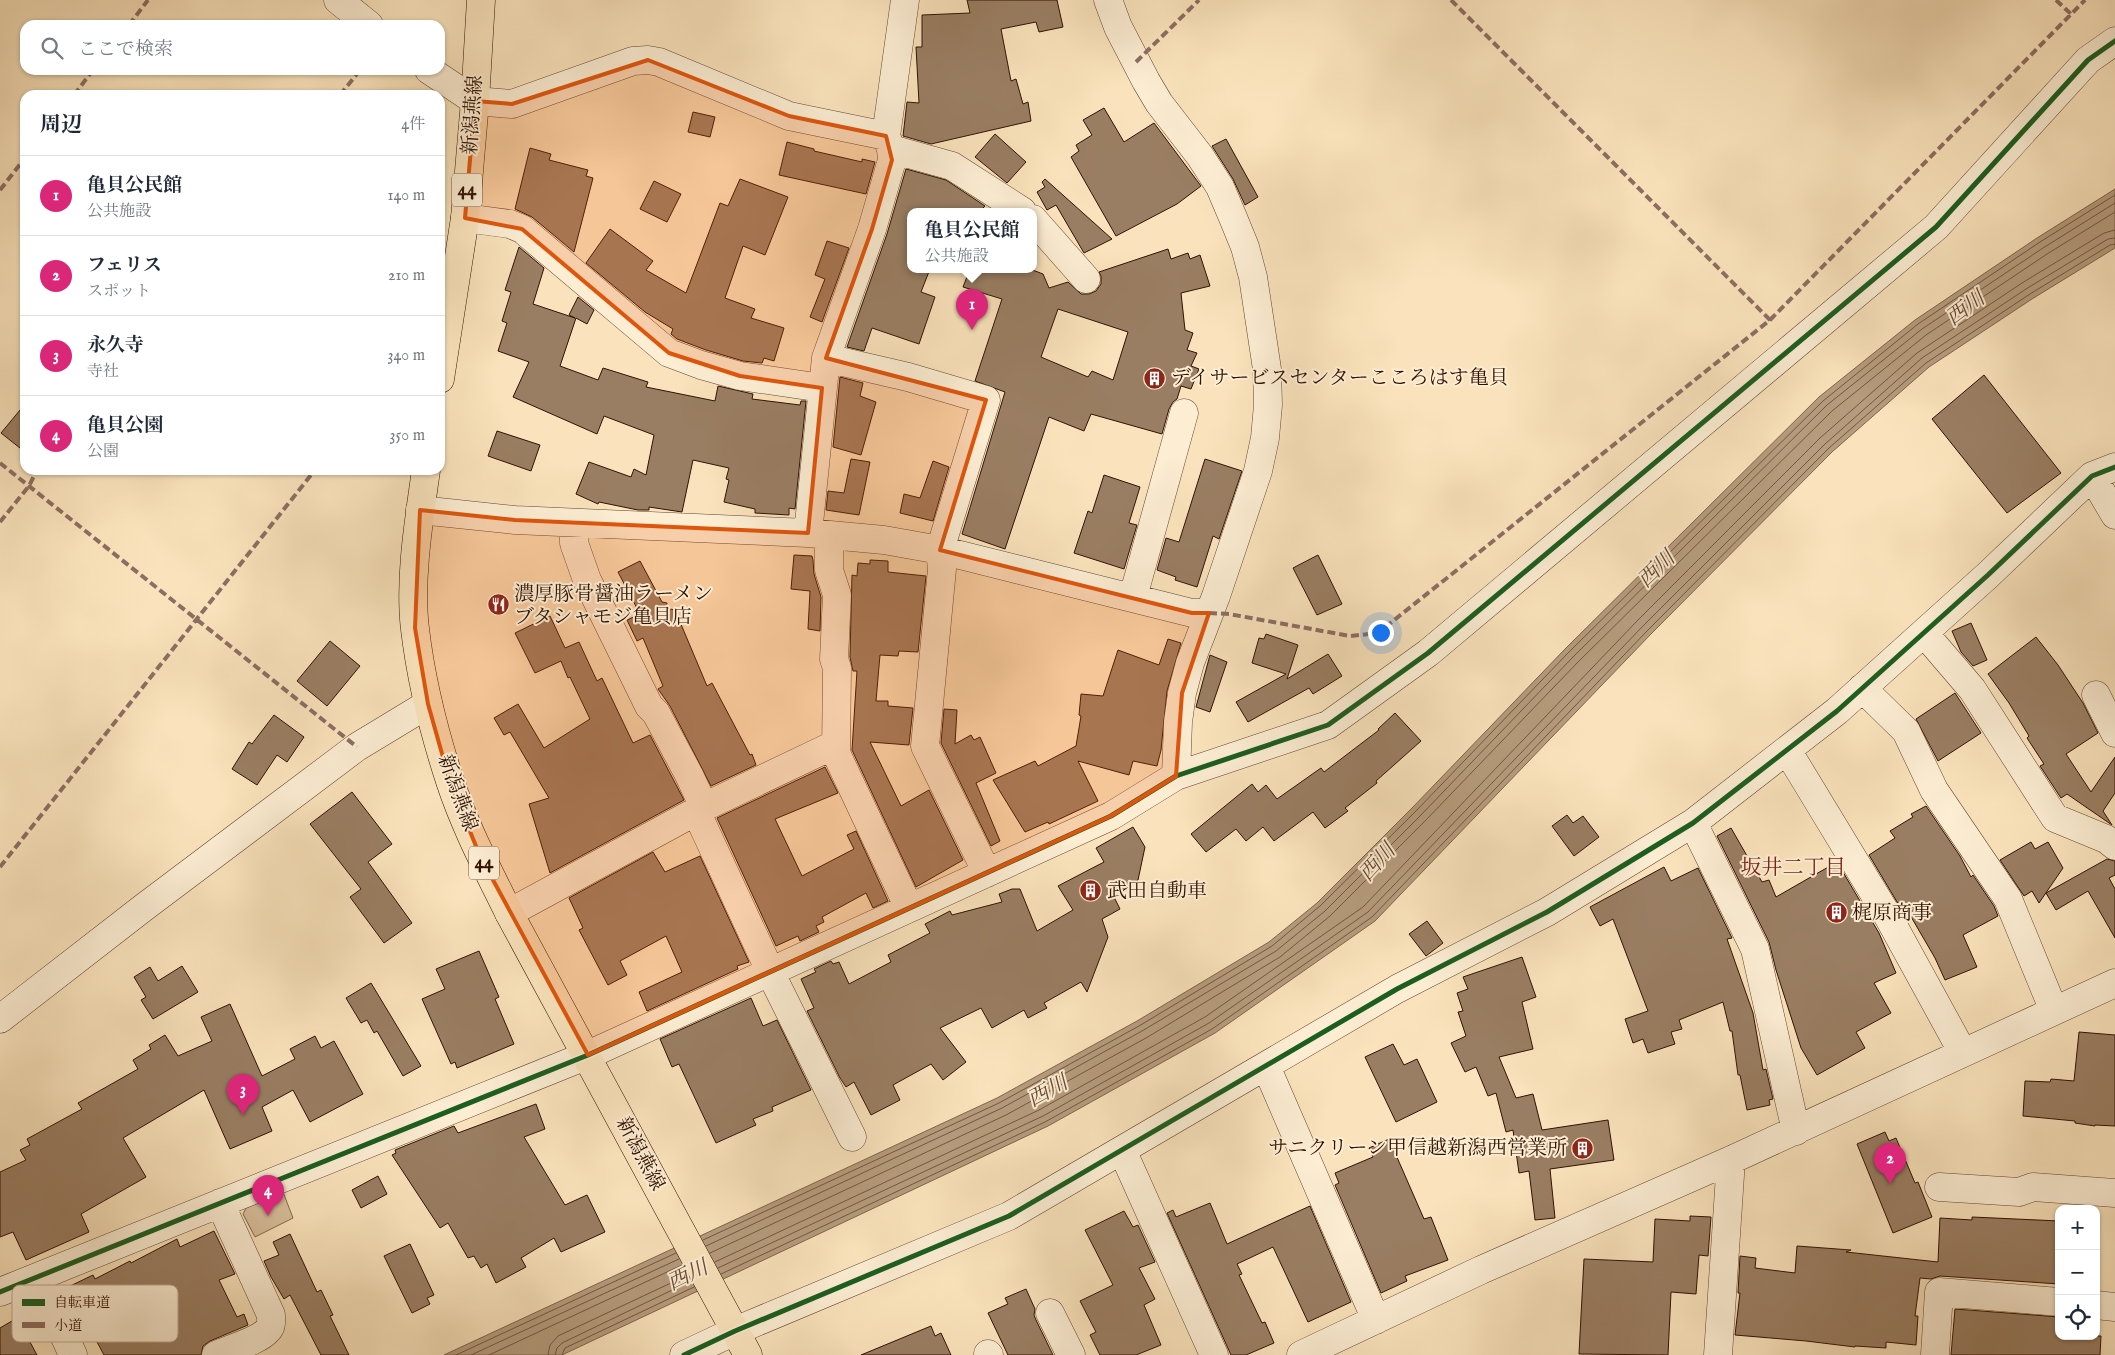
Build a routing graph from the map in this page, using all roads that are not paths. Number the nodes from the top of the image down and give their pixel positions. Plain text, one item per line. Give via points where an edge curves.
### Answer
1 (338, 0) edge
2 (480, 0) edge
3 (905, 0) edge
4 (1108, 0) edge
5 (363, 20) edge
6 (2115, 41) edge
7 (436, 75) edge
8 (475, 101) junction
9 (888, 142) junction
10 (1017, 208) edge
11 (465, 218) junction
12 (1037, 224) edge
13 (1086, 279) dead end
14 (445, 346) edge
15 (826, 358) junction
16 (822, 388) junction
17 (1184, 413) dead end
18 (2104, 471) edge
19 (425, 475) edge
20 (420, 510) junction
21 (2115, 515) edge
22 (574, 522) junction
23 (818, 534) junction
24 (940, 550) junction
25 (1133, 597) junction
26 (1209, 613) junction
27 (1924, 633) junction
28 (1862, 688) junction
29 (2096, 695) dead end
30 (428, 704) junction
31 (2115, 733) edge
32 (836, 744) junction
33 (1787, 750) junction
34 (1176, 776) junction
35 (700, 809) junction
36 (1693, 823) junction
37 (2115, 846) edge
38 (987, 873) junction
39 (909, 908) junction
40 (510, 913) junction
41 (770, 971) junction
42 (2115, 983) edge
43 (2054, 1011) junction
44 (0, 1019) edge
45 (1963, 1053) junction
46 (588, 1055) junction
47 (1266, 1066) junction
48 (1796, 1130) junction
49 (852, 1137) dead end
50 (1122, 1150) junction
51 (1731, 1160) junction
52 (1939, 1187) dead end
53 (2115, 1192) edge
54 (220, 1203) junction
55 (38, 1277) junction
56 (18, 1285) edge
57 (42, 1285) edge
58 (12, 1287) edge
59 (0, 1292) edge
60 (2055, 1302) edge
61 (2100, 1305) edge
62 (2115, 1306) edge
63 (1050, 1313) dead end
64 (1376, 1320) junction
65 (732, 1325) junction
66 (67, 1342) edge
67 (73, 1355) edge
68 (216, 1355) edge
69 (684, 1355) edge
70 (748, 1355) edge
71 (1071, 1355) edge
72 (1214, 1355) edge
73 (1302, 1355) edge
74 (1718, 1355) edge
75 (1934, 1355) edge

1 - 5 street
2 - 8 main road, 新潟燕線 / 44
3 - 9 street
4 - 26 street via 1123,36 1159,103 1220,187 1245,247 1260,322 1267,378 1265,438 1258,471
6 - 34 street via 2088,60 1936,226 1428,653 1328,725
7 - 8 street
8 - 9 street via 512,104 648,60 789,116
8 - 11 main road, 新潟燕線 / 44
9 - 10 street via 952,166
9 - 15 street via 892,160 872,229
11 - 14 main road, 新潟燕線 / 44
11 - 16 street via 510,224 522,229 669,353 740,376
12 - 13 street
15 - 16 street
15 - 24 street via 986,400
16 - 23 street
17 - 25 street
18 - 21 street
18 - 27 street
19 - 20 main road, 新潟燕線 / 44
20 - 22 street via 516,520
20 - 30 main road, 新潟燕線 / 44 via 414,571 415,628
22 - 23 street
22 - 35 street via 574,543 587,580 649,706 656,713
23 - 24 street via 884,540
23 - 32 street via 837,596 834,659 837,668
24 - 25 street
24 - 38 street via 942,569 925,746
25 - 26 street via 1192,613
26 - 34 street via 1182,693
27 - 28 street
27 - 37 street via 1972,689 2055,818
28 - 33 street
28 - 43 street via 1906,731 1934,790 2008,899
29 - 31 street
30 - 40 main road, 新潟燕線 / 44 via 450,782 480,856
30 - 44 street via 357,747
32 - 35 street
32 - 39 street via 836,753
33 - 36 street
33 - 45 street via 1889,918
34 - 38 street via 1111,816
35 - 40 street
35 - 41 street
36 - 47 street via 1547,912 1398,989
36 - 48 street via 1755,949
38 - 39 street
39 - 41 street
40 - 46 main road, 新潟燕線 / 44
41 - 46 street
41 - 49 street
42 - 43 street
43 - 45 street
45 - 48 street
46 - 54 street
46 - 65 main road, 新潟燕線 / 44
47 - 50 street
47 - 64 street
48 - 51 street
50 - 65 street via 1009,1216
50 - 72 street
51 - 64 street
51 - 74 street
52 - 53 street via 2018,1192 2033,1186
54 - 55 street
54 - 68 street via 271,1315 271,1324 267,1332
55 - 56 street
55 - 57 street
58 - 59 street
60 - 75 street via 1939,1292
61 - 62 street
63 - 71 street
64 - 73 street
65 - 69 street
65 - 70 main road, 44
66 - 67 street

